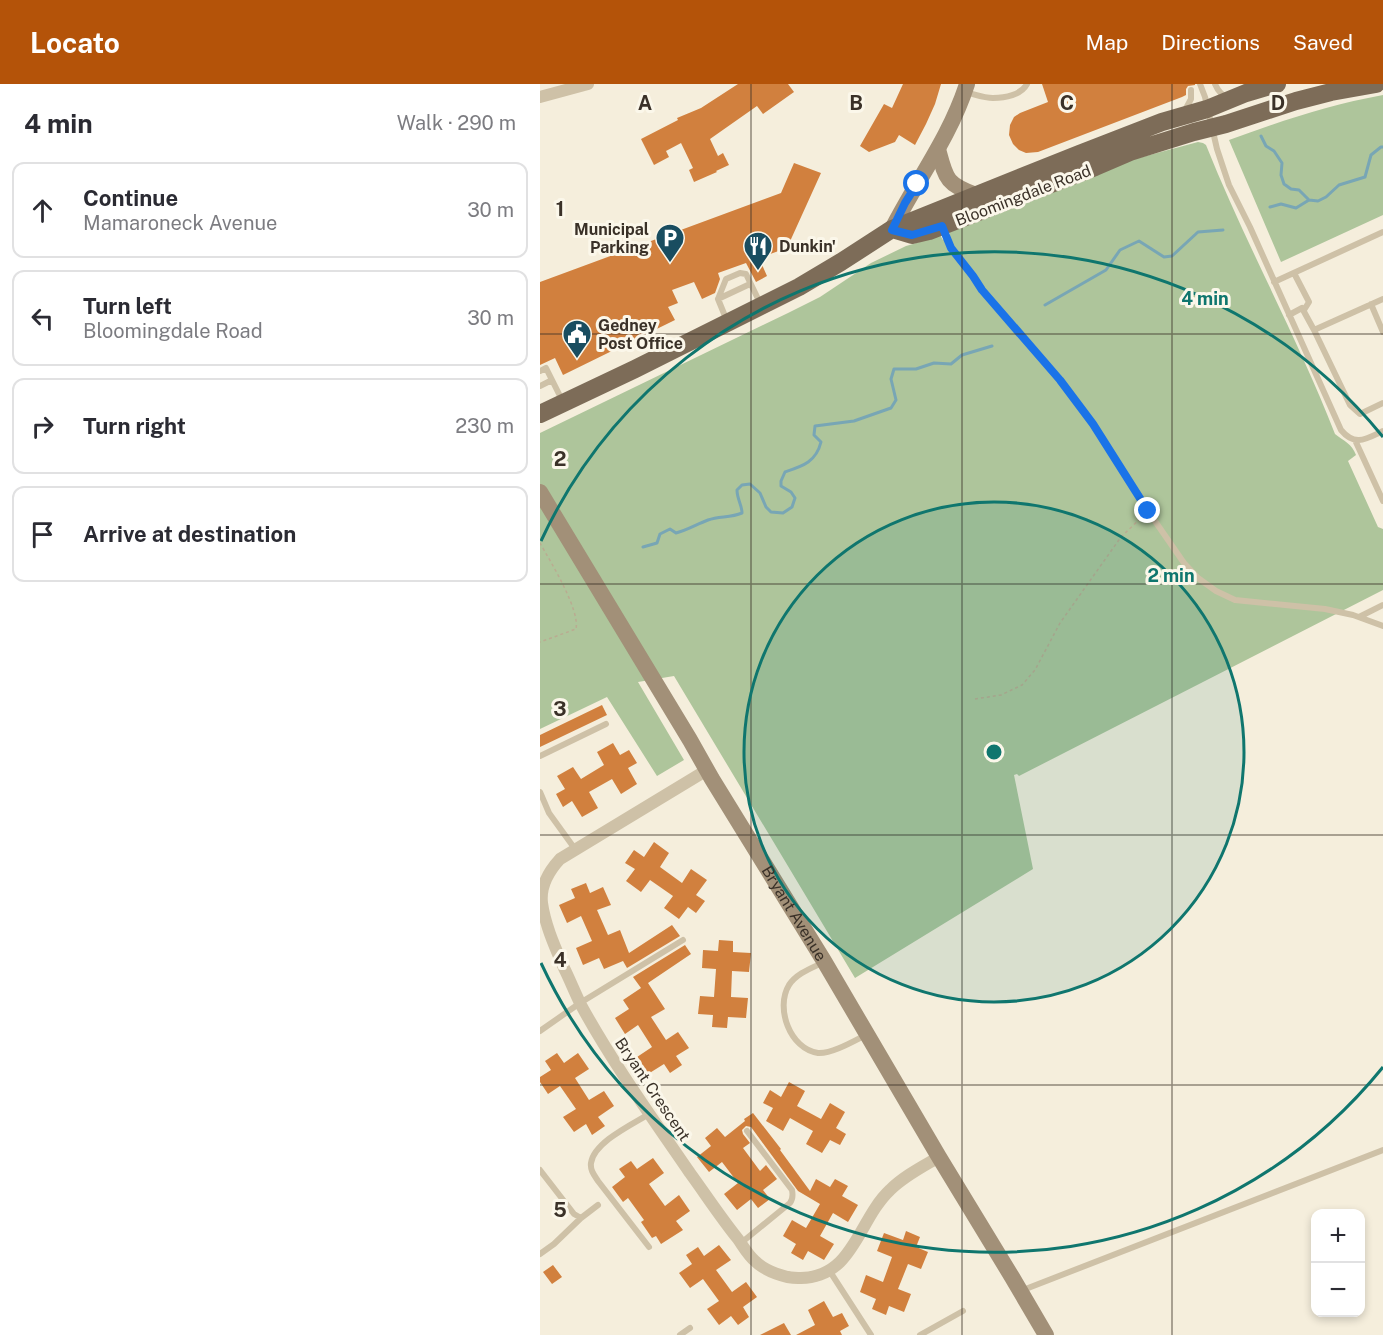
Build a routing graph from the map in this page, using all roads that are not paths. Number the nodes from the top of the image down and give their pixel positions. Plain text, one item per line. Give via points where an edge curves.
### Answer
1 (586, 84) edge
2 (1027, 84) edge
3 (1200, 84) edge
4 (1215, 84) edge
5 (1273, 84) edge
6 (1376, 84) edge
7 (965, 88) edge
8 (540, 97) edge
9 (1231, 99) junction
10 (1207, 108) junction
11 (1182, 116) junction
12 (1212, 128) junction
13 (938, 149) junction
14 (976, 195) junction
15 (942, 226) junction
16 (892, 230) junction
17 (1383, 232) edge
18 (1294, 273) junction
19 (1274, 282) junction
20 (750, 284) junction
21 (718, 299) junction
22 (1383, 299) edge
23 (1371, 304) junction
24 (761, 306) junction
25 (1304, 310) junction
26 (1289, 315) junction
27 (728, 323) junction
28 (1314, 330) junction
29 (1383, 332) edge
30 (540, 370) edge
31 (552, 381) junction
32 (540, 386) edge
33 (563, 403) junction
34 (1383, 403) edge
35 (540, 414) edge
36 (1383, 431) edge
37 (1355, 440) junction
38 (540, 492) edge
39 (1383, 501) edge
40 (1383, 605) edge
41 (1359, 617) junction
42 (1383, 626) edge
43 (606, 724) dead end
44 (540, 756) edge
45 (707, 770) junction
46 (540, 792) edge
47 (574, 849) junction
48 (683, 940) dead end
49 (825, 961) junction
50 (580, 1004) junction
51 (540, 1031) edge
52 (867, 1035) junction
53 (650, 1114) junction
54 (747, 1131) dead end
55 (1383, 1150) edge
56 (939, 1157) junction
57 (540, 1170) edge
58 (598, 1205) dead end
59 (581, 1218) junction
60 (741, 1243) junction
61 (650, 1247) dead end
62 (540, 1254) edge
63 (829, 1270) junction
64 (1020, 1291) junction
65 (963, 1311) dead end
66 (690, 1328) dead end
67 (680, 1335) edge
68 (871, 1335) edge
69 (920, 1335) edge
70 (1046, 1335) edge

1 - 8 street
2 - 7 lane via 1015,94 993,98
3 - 10 lane
4 - 9 lane via 1218,91
5 - 9 main road, Bloomingdale Road
6 - 12 main road, Bloomingdale Road via 1296,101
7 - 13 street
9 - 10 main road, Bloomingdale Road
10 - 11 main road, Bloomingdale Road
10 - 11 lane via 1191,90
10 - 12 lane
11 - 14 main road, Bloomingdale Road
12 - 15 main road, Bloomingdale Road via 1130,152
12 - 19 lane via 1229,185
13 - 14 street via 950,183
13 - 16 street
14 - 16 main road, Bloomingdale Road
15 - 16 main road, Bloomingdale Road via 912,235
15 - 41 lane via 951,248 1093,424 1148,511 1198,578 1235,600 1311,607
16 - 24 main road
17 - 18 lane
18 - 19 lane
18 - 25 lane via 1309,302
19 - 26 lane
20 - 21 lane
20 - 21 lane via 746,274 726,279
20 - 24 lane
21 - 27 lane
22 - 23 lane
23 - 28 lane
23 - 29 lane
24 - 27 main road
25 - 26 lane
25 - 28 lane
26 - 37 lane via 1341,430
27 - 33 main road
28 - 34 lane via 1350,405 1360,414
30 - 31 lane via 546,368
31 - 32 lane
31 - 33 lane
33 - 35 main road
36 - 37 lane
37 - 39 lane
38 - 45 street, Bryant Avenue
40 - 41 lane
41 - 42 lane
43 - 44 lane
45 - 47 street, Bryant Crescent
45 - 49 street, Bryant Avenue
46 - 47 lane via 549,813
47 - 50 street, Bryant Crescent via 550,870 541,894 558,954
48 - 50 lane
49 - 52 street, Bryant Avenue
49 - 52 lane via 794,979 788,987 783,1006 793,1036 809,1050 826,1053
50 - 51 lane
50 - 53 street, Bryant Crescent
52 - 56 street, Bryant Avenue
53 - 60 street, Bryant Crescent
53 - 61 lane via 599,1148 591,1165 598,1181
54 - 60 lane via 793,1195 790,1203
55 - 64 lane
56 - 63 street, Bryant Crescent via 889,1190 851,1249
56 - 64 street, Bryant Avenue
57 - 59 lane
58 - 59 lane
59 - 62 lane
60 - 63 street, Bryant Crescent via 755,1261 780,1275 799,1279
63 - 68 lane
64 - 70 street, Bryant Avenue
65 - 69 lane
66 - 67 lane

